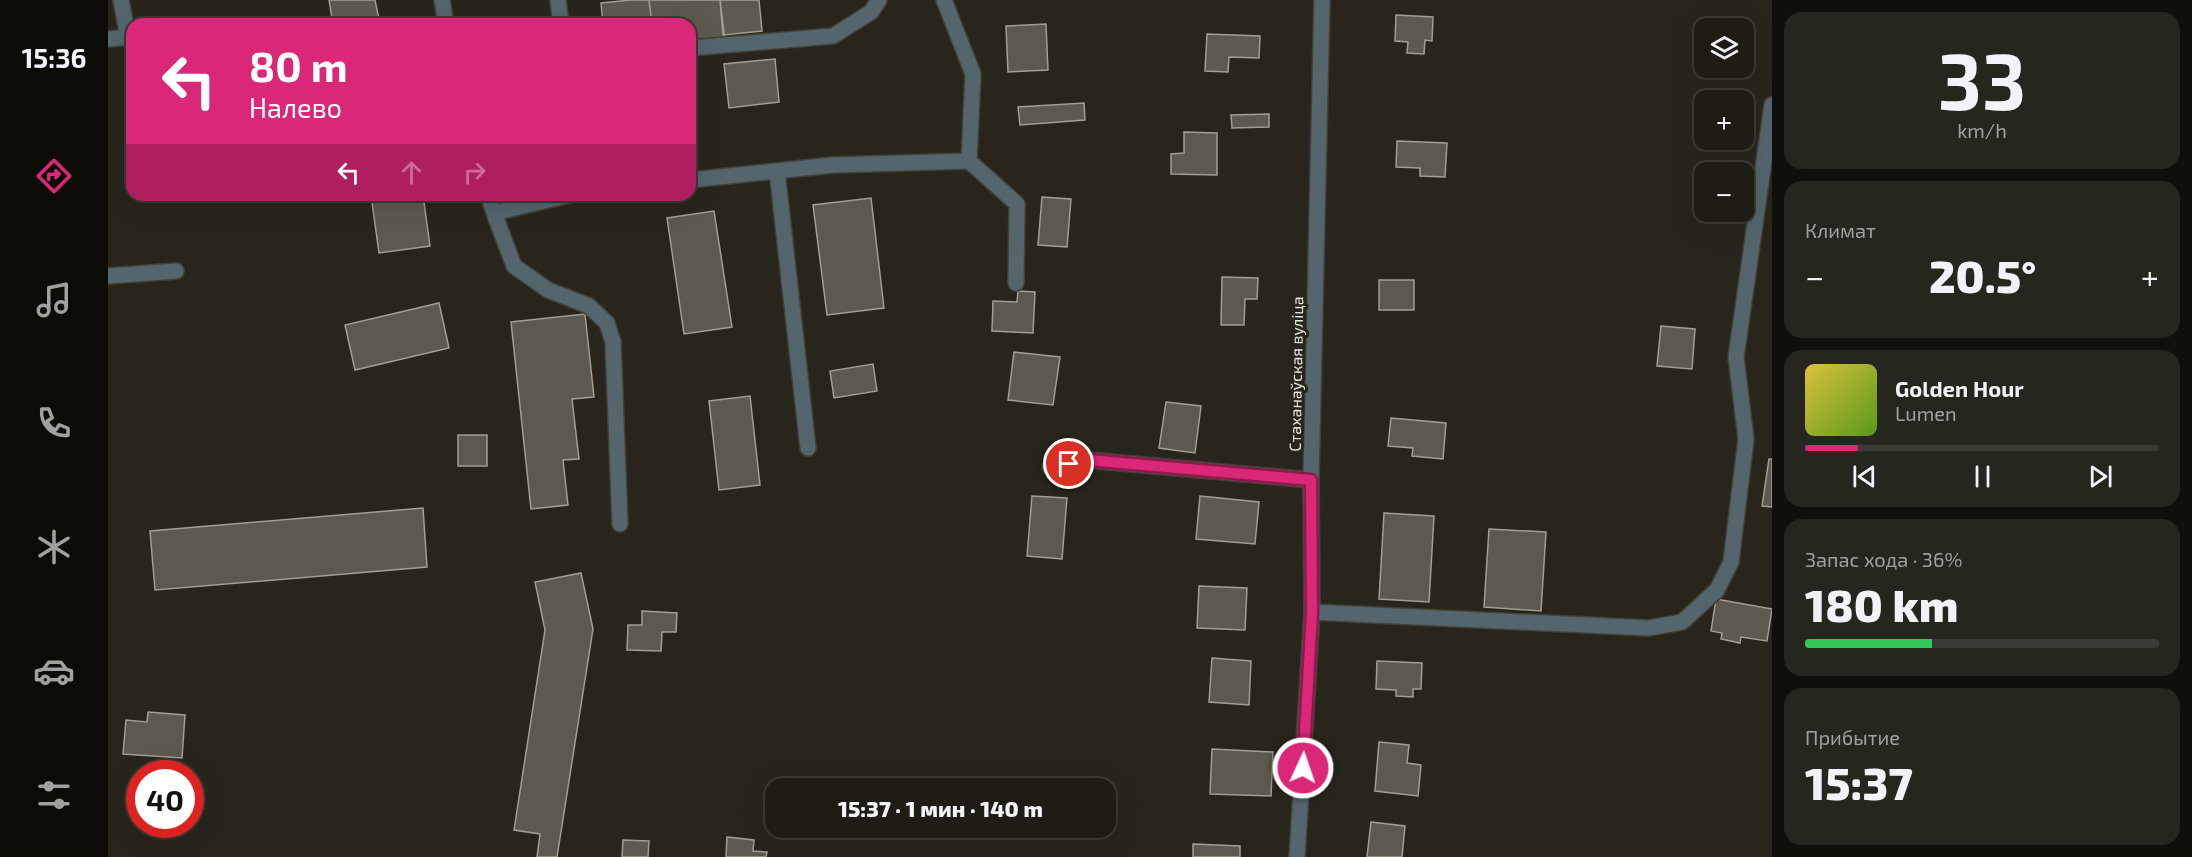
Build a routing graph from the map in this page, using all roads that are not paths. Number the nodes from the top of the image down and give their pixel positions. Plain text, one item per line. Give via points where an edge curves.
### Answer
1 (121, 0) edge
2 (442, 0) edge
3 (558, 0) edge
4 (879, 0) edge
5 (944, 0) edge
6 (1323, 0) edge
7 (445, 18) edge
8 (560, 18) edge
9 (126, 26) edge
10 (126, 37) edge
11 (108, 39) edge
12 (696, 47) edge
13 (1772, 105) edge
14 (969, 161) junction
15 (777, 171) junction
16 (696, 179) edge
17 (490, 201) edge
18 (544, 201) edge
19 (494, 213) junction
20 (176, 271) dead end
21 (108, 276) edge
22 (1016, 284) dead end
23 (808, 448) dead end
24 (1050, 467) dead end
25 (1311, 480) junction
26 (620, 524) dead end
27 (1312, 612) junction
28 (1297, 857) edge

1 - 9 street
2 - 7 street
3 - 8 street
4 - 12 street via 871,12 833,36
5 - 14 street via 973,74
6 - 25 street, Стаханаўская вуліца
10 - 11 street
13 - 27 street via 1736,357 1746,439 1731,562 1717,590 1682,621 1649,628
14 - 15 street via 833,165
14 - 22 street via 1017,204
15 - 16 street
15 - 23 street
17 - 19 street
18 - 19 street
19 - 26 street via 514,266 549,291 589,306 606,324 613,342
20 - 21 street
24 - 25 street via 1088,460
25 - 27 street, Стаханаўская вуліца
27 - 28 street, Стаханаўская вуліца

